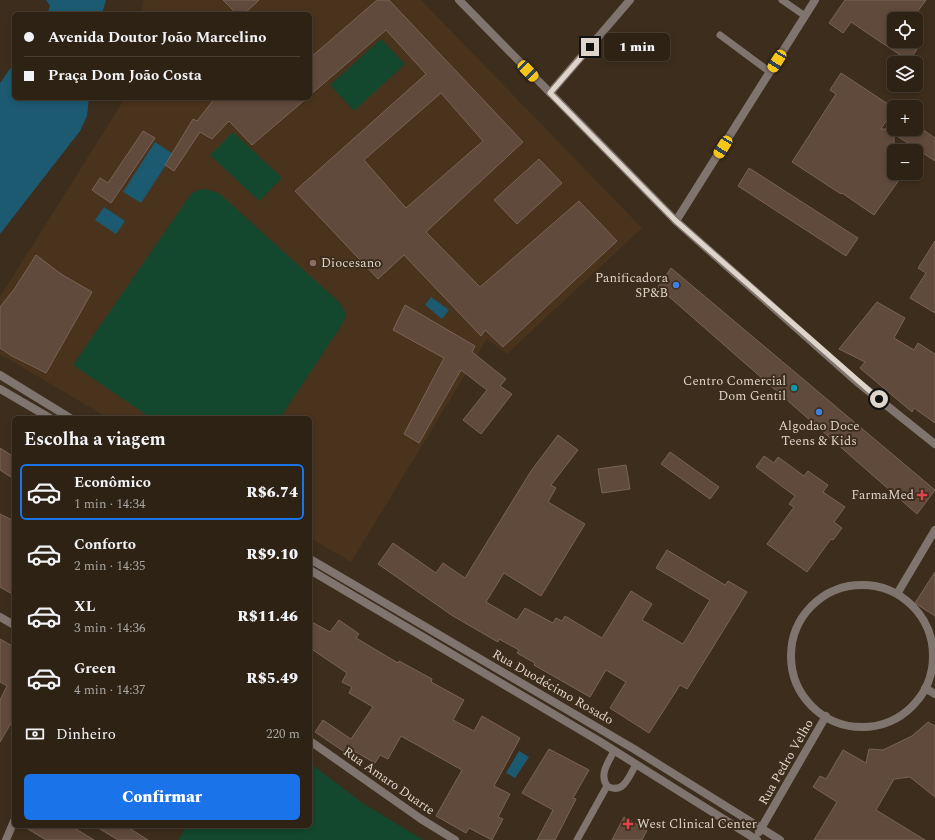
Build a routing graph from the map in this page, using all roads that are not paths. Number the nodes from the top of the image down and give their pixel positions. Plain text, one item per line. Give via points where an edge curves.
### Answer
1 (459, 0) edge
2 (630, 0) edge
3 (782, 0) edge
4 (815, 0) edge
5 (805, 16) junction
6 (720, 35) dead end
7 (770, 72) junction
8 (550, 93) junction
9 (676, 221) junction
10 (0, 375) edge
11 (0, 389) edge
12 (47, 416) edge
13 (67, 416) edge
14 (935, 444) edge
15 (935, 530) edge
16 (312, 560) edge
17 (312, 571) edge
18 (897, 594) junction
19 (0, 617) edge
20 (12, 624) edge
21 (925, 688) junction
22 (935, 694) edge
23 (826, 716) junction
24 (312, 742) edge
25 (614, 751) junction
26 (636, 764) junction
27 (607, 786) junction
28 (12, 826) edge
29 (761, 828) junction
30 (6, 840) edge
31 (455, 840) edge
32 (577, 840) edge
33 (755, 840) edge
34 (780, 840) edge

1 - 8 street
2 - 8 street
3 - 5 lane
4 - 5 street
5 - 7 street
6 - 7 lane
7 - 9 street
8 - 9 street
9 - 14 street via 856,381
10 - 13 street
11 - 12 street
15 - 18 street
16 - 29 street, Rua Duodécimo Rosado via 623,742
17 - 25 street, Rua Duodécimo Rosado
18 - 21 street via 919,614 932,641 933,665
18 - 23 street via 869,585 840,589 814,604 797,627 792,648 793,670 797,684 804,697
19 - 20 street
21 - 22 street
21 - 23 street via 912,706 893,720 882,724 848,725
23 - 29 street, Rua Pedro Velho
24 - 31 street, Rua Amaro Duarte
25 - 26 street, Rua Duodécimo Rosado
25 - 27 lane via 602,779
26 - 27 lane via 620,788 613,790
26 - 33 street, Rua Duodécimo Rosado
27 - 32 lane
28 - 30 street
29 - 33 street, Rua Pedro Velho
29 - 34 street, Rua Duodécimo Rosado

